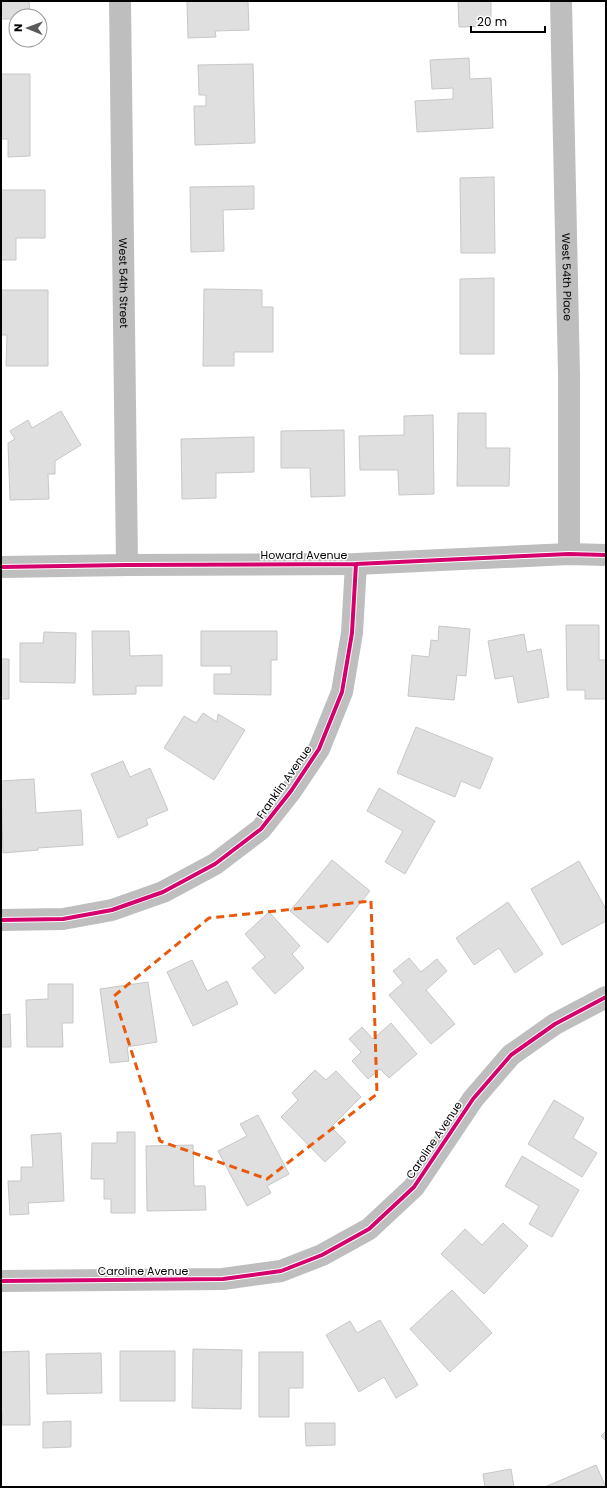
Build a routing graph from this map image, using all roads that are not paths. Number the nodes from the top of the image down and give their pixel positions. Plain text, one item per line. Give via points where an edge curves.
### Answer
1 (120, 1) edge
2 (561, 1) edge
3 (569, 554) junction
4 (606, 555) edge
5 (356, 564) junction
6 (127, 565) junction
7 (1, 567) edge
8 (1, 920) edge
9 (606, 997) edge
10 (1, 1281) edge

1 - 6 street, West 54th Street
2 - 3 street, West 54th Place via 569,375
3 - 4 street, Howard Avenue
3 - 5 street, Howard Avenue
5 - 6 street, Howard Avenue
5 - 8 street, Franklin Avenue via 352,633 342,692 318,749 291,791 261,829 214,864 163,892 112,910 63,919
6 - 7 street, Howard Avenue
9 - 10 street, Caroline Avenue via 555,1024 511,1055 473,1099 414,1187 369,1229 322,1255 281,1271 223,1279

